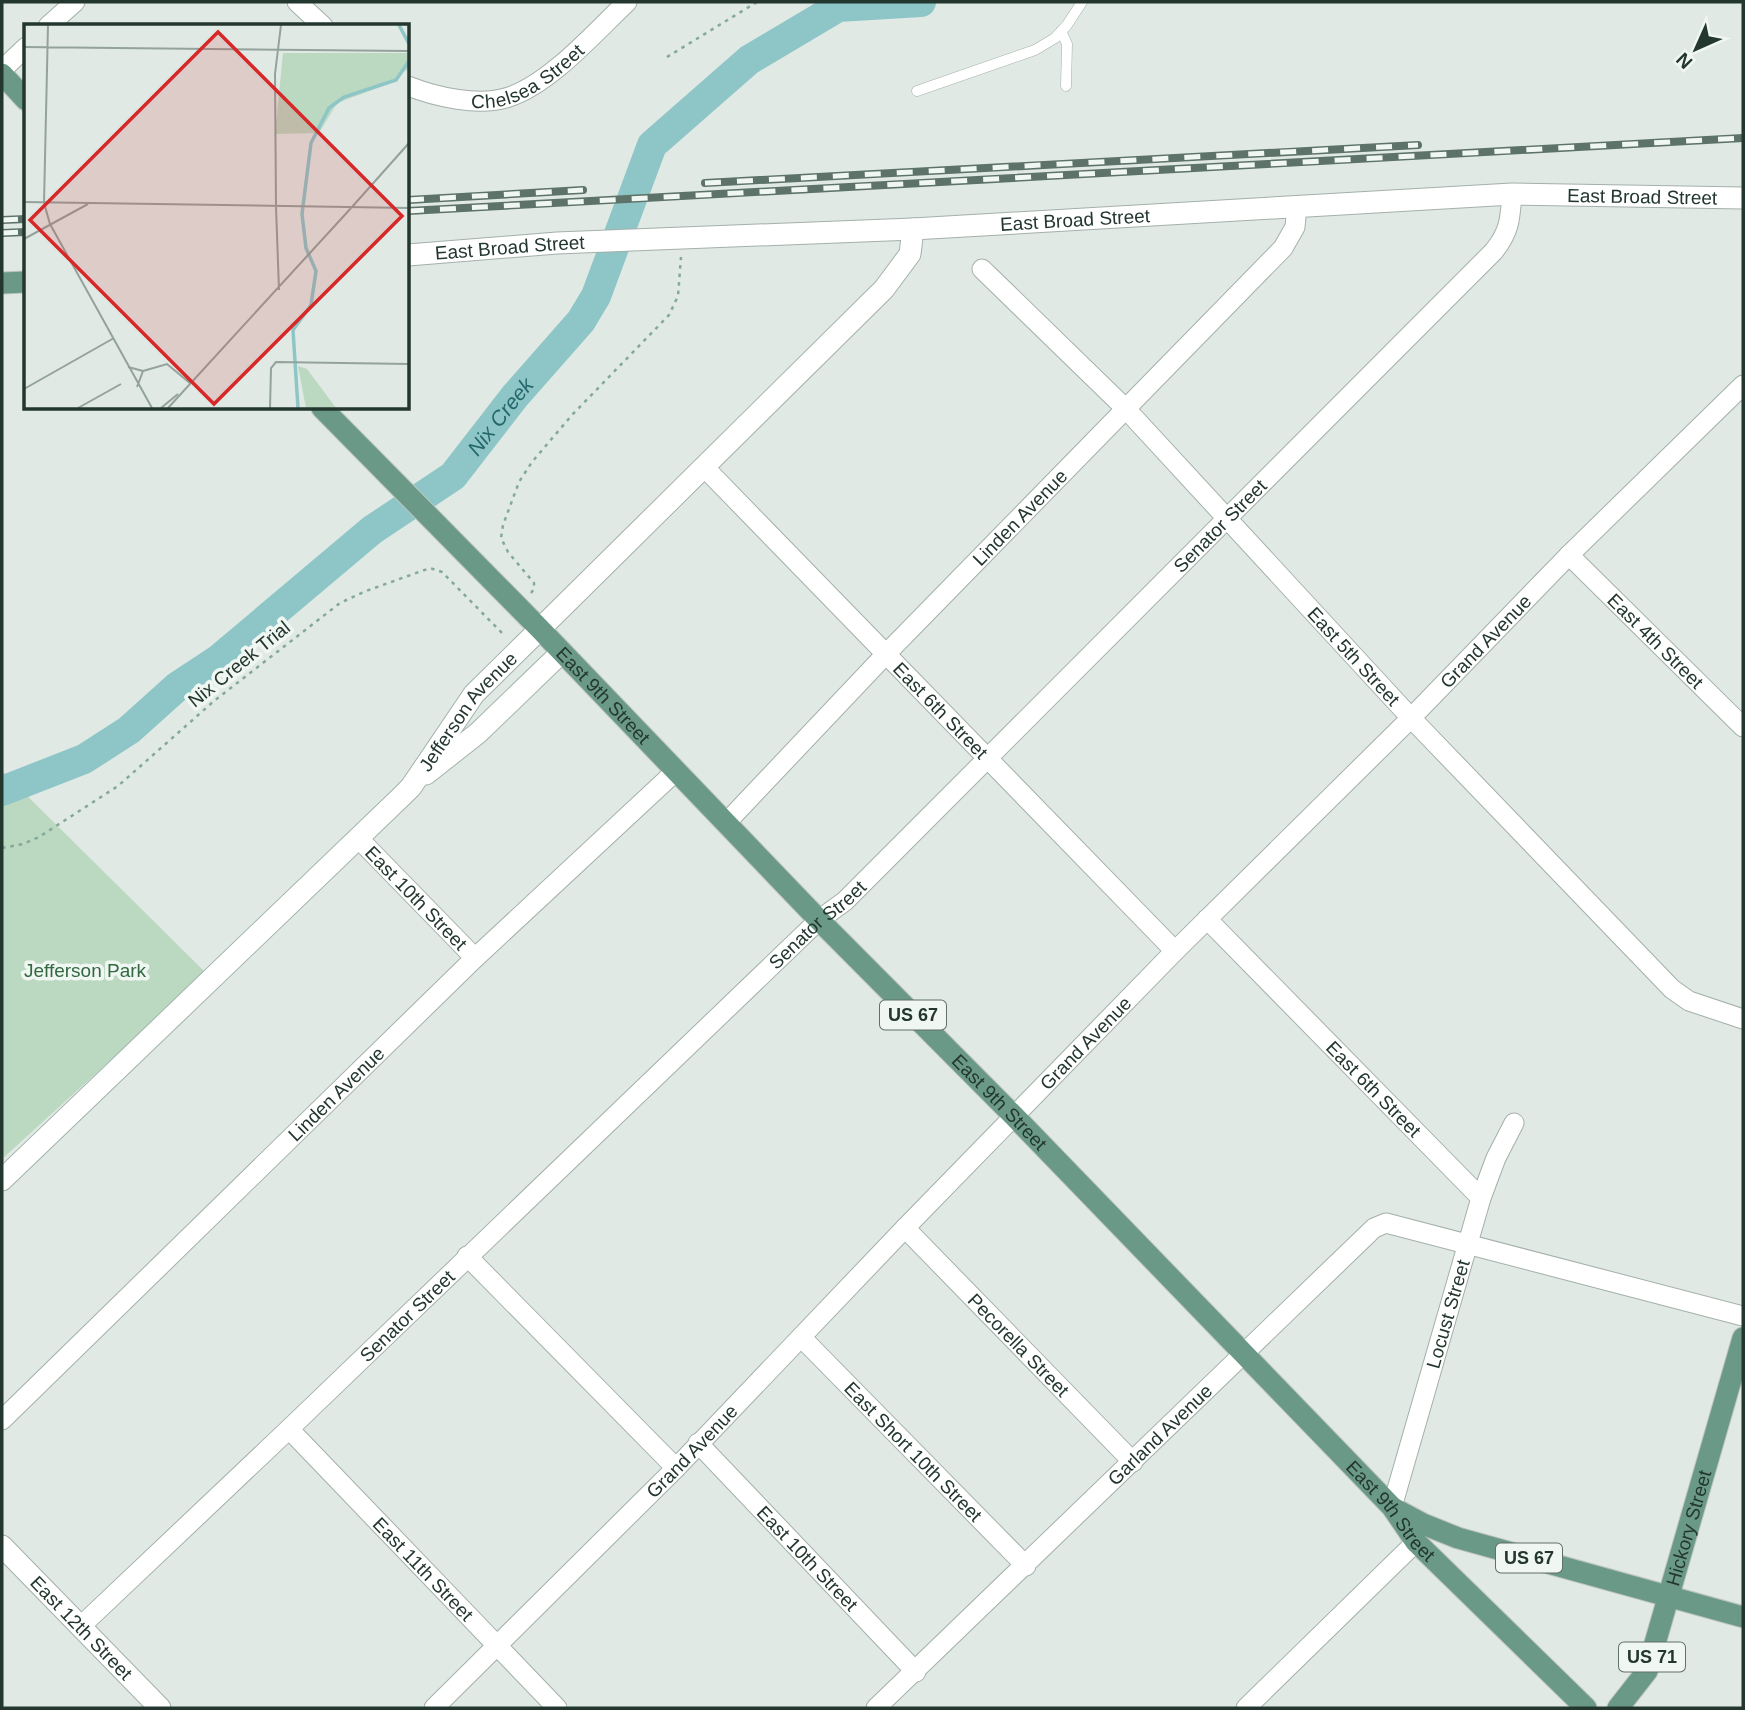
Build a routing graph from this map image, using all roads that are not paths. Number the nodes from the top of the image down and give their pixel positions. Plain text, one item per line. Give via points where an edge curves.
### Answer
1 (75, 2) edge
2 (297, 2) edge
3 (627, 2) edge
4 (1082, 2) edge
5 (50, 24) edge
6 (321, 24) edge
7 (1061, 31) junction
8 (24, 49) edge
9 (2, 72) edge
10 (1066, 86) dead end
11 (410, 87) edge
12 (918, 91) dead end
13 (24, 98) edge
14 (1512, 194) junction
15 (1743, 198) edge
16 (1297, 206) junction
17 (913, 229) junction
18 (410, 255) edge
19 (982, 269) dead end
20 (24, 282) edge
21 (2, 283) edge
22 (1743, 385) edge
23 (1126, 409) junction
24 (324, 410) edge
25 (705, 468) junction
26 (1227, 517) junction
27 (1570, 555) junction
28 (540, 629) junction
29 (562, 652) junction
30 (886, 654) junction
31 (1411, 718) junction
32 (1743, 727) edge
33 (987, 758) junction
34 (676, 771) junction
35 (411, 787) junction
36 (726, 824) junction
37 (359, 838) junction
38 (1207, 919) junction
39 (819, 920) junction
40 (1175, 951) junction
41 (475, 958) junction
42 (1743, 1019) edge
43 (1014, 1116) junction
44 (1514, 1123) dead end
45 (2, 1180) edge
46 (1481, 1198) junction
47 (905, 1228) junction
48 (1468, 1243) junction
49 (467, 1256) junction
50 (1743, 1316) edge
51 (802, 1338) junction
52 (1743, 1338) edge
53 (1243, 1355) junction
54 (2, 1420) edge
55 (289, 1429) junction
56 (698, 1443) junction
57 (1133, 1462) junction
58 (676, 1468) junction
59 (1392, 1507) junction
60 (1416, 1542) junction
61 (2, 1546) edge
62 (1026, 1566) junction
63 (1670, 1597) junction
64 (1743, 1617) edge
65 (80, 1626) junction
66 (496, 1645) junction
67 (916, 1672) junction
68 (149, 1704) edge
69 (880, 1707) edge
70 (434, 1708) edge
71 (557, 1708) edge
72 (1246, 1708) edge
73 (1586, 1708) edge
74 (1618, 1708) edge

1 - 5 street
2 - 6 street
3 - 11 street, Chelsea Street via 546,78 508,97 469,101
4 - 7 lane
7 - 10 lane via 1066,44
7 - 12 lane via 1035,50
8 - 9 street
9 - 13 main road
14 - 15 street, East Broad Street
14 - 16 street, East Broad Street
14 - 26 street, Senator Street via 1510,225 1494,251
16 - 17 street, East Broad Street
16 - 23 street, Linden Avenue via 1295,228 1283,248
17 - 18 street, East Broad Street via 691,236
17 - 25 street, Jefferson Avenue via 910,254 884,289
19 - 23 street, East 5th Street
20 - 21 main road
22 - 27 street, Grand Avenue
23 - 26 street, East 5th Street
23 - 30 street, Linden Avenue
24 - 28 main road, East 9th Street / US 67
25 - 28 street, Jefferson Avenue
25 - 30 street, East 6th Street
26 - 31 street, East 5th Street
26 - 33 street, Senator Street
27 - 31 street, Grand Avenue
27 - 32 street, East 4th Street
28 - 29 main road, East 9th Street / US 67
28 - 35 street, Jefferson Avenue via 474,694
29 - 34 main road, East 9th Street / US 67
29 - 35 street via 461,747
30 - 33 street, East 6th Street
30 - 36 street, Linden Avenue
31 - 38 street, Grand Avenue
31 - 42 street, East 5th Street via 1672,989 1689,1002
33 - 39 street, Senator Street via 845,901
33 - 40 street, East 6th Street
34 - 36 main road, East 9th Street / US 67
34 - 41 street, Linden Avenue
35 - 37 street, Jefferson Avenue
36 - 39 main road, East 9th Street / US 67
37 - 41 street, East 10th Street
37 - 45 street, Jefferson Avenue
38 - 40 street, Grand Avenue
38 - 46 street, East 6th Street
39 - 43 main road, East 9th Street / US 67
39 - 49 street, Senator Street
40 - 43 street, Grand Avenue
41 - 54 street, Linden Avenue
43 - 47 street, Grand Avenue
43 - 53 main road, East 9th Street / US 67
44 - 46 street, Locust Street
46 - 48 street, Locust Street
47 - 51 street, Grand Avenue
47 - 57 street, Pecorella Street
48 - 50 street
48 - 53 street, Garland Avenue via 1386,1223 1374,1228
48 - 59 street, Locust Street
49 - 55 street, Senator Street
49 - 58 street
51 - 56 street, Grand Avenue
51 - 62 street, East Short 10th Street
52 - 63 main road, Hickory Street / US 71
53 - 57 street, Garland Avenue
53 - 59 main road, East 9th Street / US 67
55 - 65 street, Senator Street
55 - 66 street, East 11th Street
56 - 58 street, Grand Avenue
56 - 67 street, East 10th Street
57 - 62 street, Garland Avenue
58 - 66 street, Grand Avenue
59 - 60 main road, East 9th Street / US 67
59 - 63 main road, US 67 via 1458,1538
60 - 72 street
60 - 73 main road, East 9th Street / US 67
61 - 65 street, East 12th Street
62 - 67 street, Garland Avenue
63 - 64 main road, US 67
63 - 74 main road, Hickory Street / US 71 via 1647,1671
65 - 68 street, East 12th Street
66 - 70 street, Grand Avenue
66 - 71 street, East 11th Street
67 - 69 street, Garland Avenue

